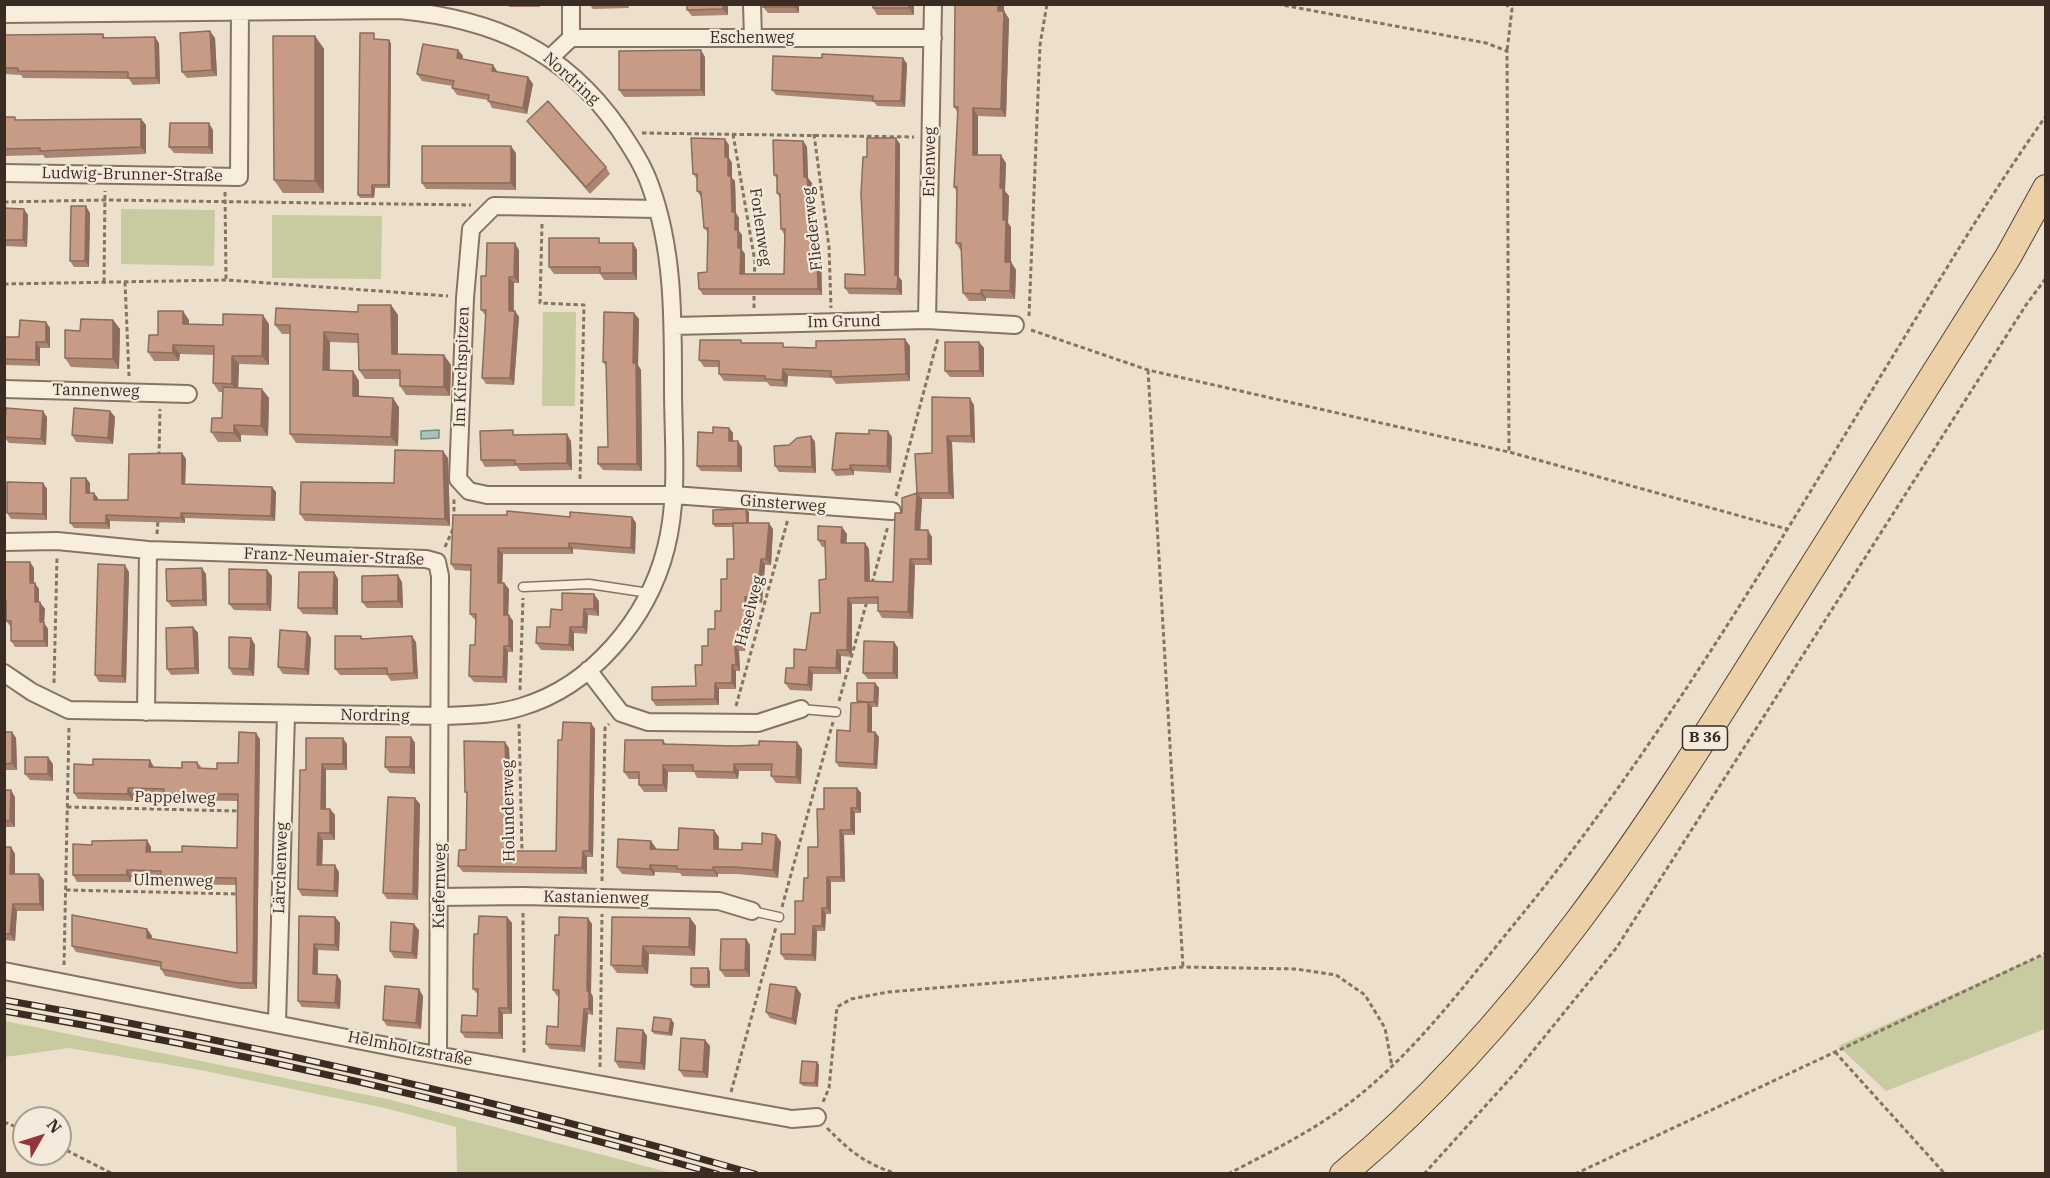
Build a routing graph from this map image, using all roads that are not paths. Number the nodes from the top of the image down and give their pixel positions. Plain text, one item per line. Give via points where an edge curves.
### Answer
1 (570, 4) edge
2 (752, 4) edge
3 (933, 4) edge
4 (399, 7) edge
5 (240, 8) edge
6 (97, 9) edge
7 (4, 14) edge
8 (571, 38) junction
9 (753, 38) junction
10 (933, 38) junction
11 (551, 57) junction
12 (4, 173) edge
13 (2046, 188) edge
14 (657, 209) junction
15 (2046, 215) edge
16 (2008, 256) junction
17 (927, 320) junction
18 (1015, 325) road end
19 (673, 326) junction
20 (4, 389) edge
21 (188, 394) dead end
22 (674, 495) junction
23 (892, 511) dead end
24 (4, 542) edge
25 (148, 550) junction
26 (523, 587) road end
27 (649, 593) junction
28 (588, 670) junction
29 (4, 673) edge
30 (801, 709) joint
31 (146, 712) junction
32 (836, 712) dead end
33 (286, 715) junction
34 (442, 716) junction
35 (439, 897) junction
36 (752, 911) joint
37 (779, 917) dead end
38 (4, 971) edge
39 (278, 1022) junction
40 (438, 1055) junction
41 (817, 1117) road end
42 (1343, 1173) edge

1 - 8 street
2 - 9 street
3 - 10 street, Erlenweg
4 - 5 street, Nordring
4 - 11 street, Nordring via 491,29
5 - 6 street, Nordring
5 - 12 street, Ludwig-Brunner-Straße via 239,177
6 - 7 street, Nordring
8 - 9 street, Eschenweg
8 - 11 street
9 - 10 street, Eschenweg
10 - 17 street, Erlenweg
11 - 14 street, Nordring via 599,103 621,133 637,157
13 - 16 main road, B 36
14 - 19 street, Nordring via 667,257
14 - 22 street, Im Kirchspitzen via 494,206 471,229 458,479 469,491 487,495
15 - 16 main road, B 36
16 - 42 main road, B 36 via 1628,855 1508,1010 1441,1083
17 - 18 street, Im Grund
17 - 19 street, Im Grund
19 - 22 street, Nordring
20 - 21 street, Tannenweg
22 - 23 street, Ginsterweg
22 - 27 street, Nordring via 666,548
24 - 25 street, Franz-Neumaier-Straße via 57,541
25 - 31 street
25 - 34 street, Franz-Neumaier-Straße via 437,562
26 - 27 lane via 589,584
27 - 28 street, Nordring via 620,638
28 - 30 street via 621,713 648,722 758,723
28 - 34 street, Nordring via 546,699 519,708
29 - 31 street, Nordring via 61,707
30 - 32 lane
31 - 33 street, Nordring
33 - 34 street, Nordring
33 - 39 street, Lärchenweg
34 - 35 street, Kiefernweg
35 - 36 street, Kastanienweg via 718,901
35 - 40 street, Kiefernweg
36 - 37 lane
38 - 39 street, Helmholtzstraße
39 - 40 street, Helmholtzstraße
40 - 41 street, Helmholtzstraße via 792,1119

